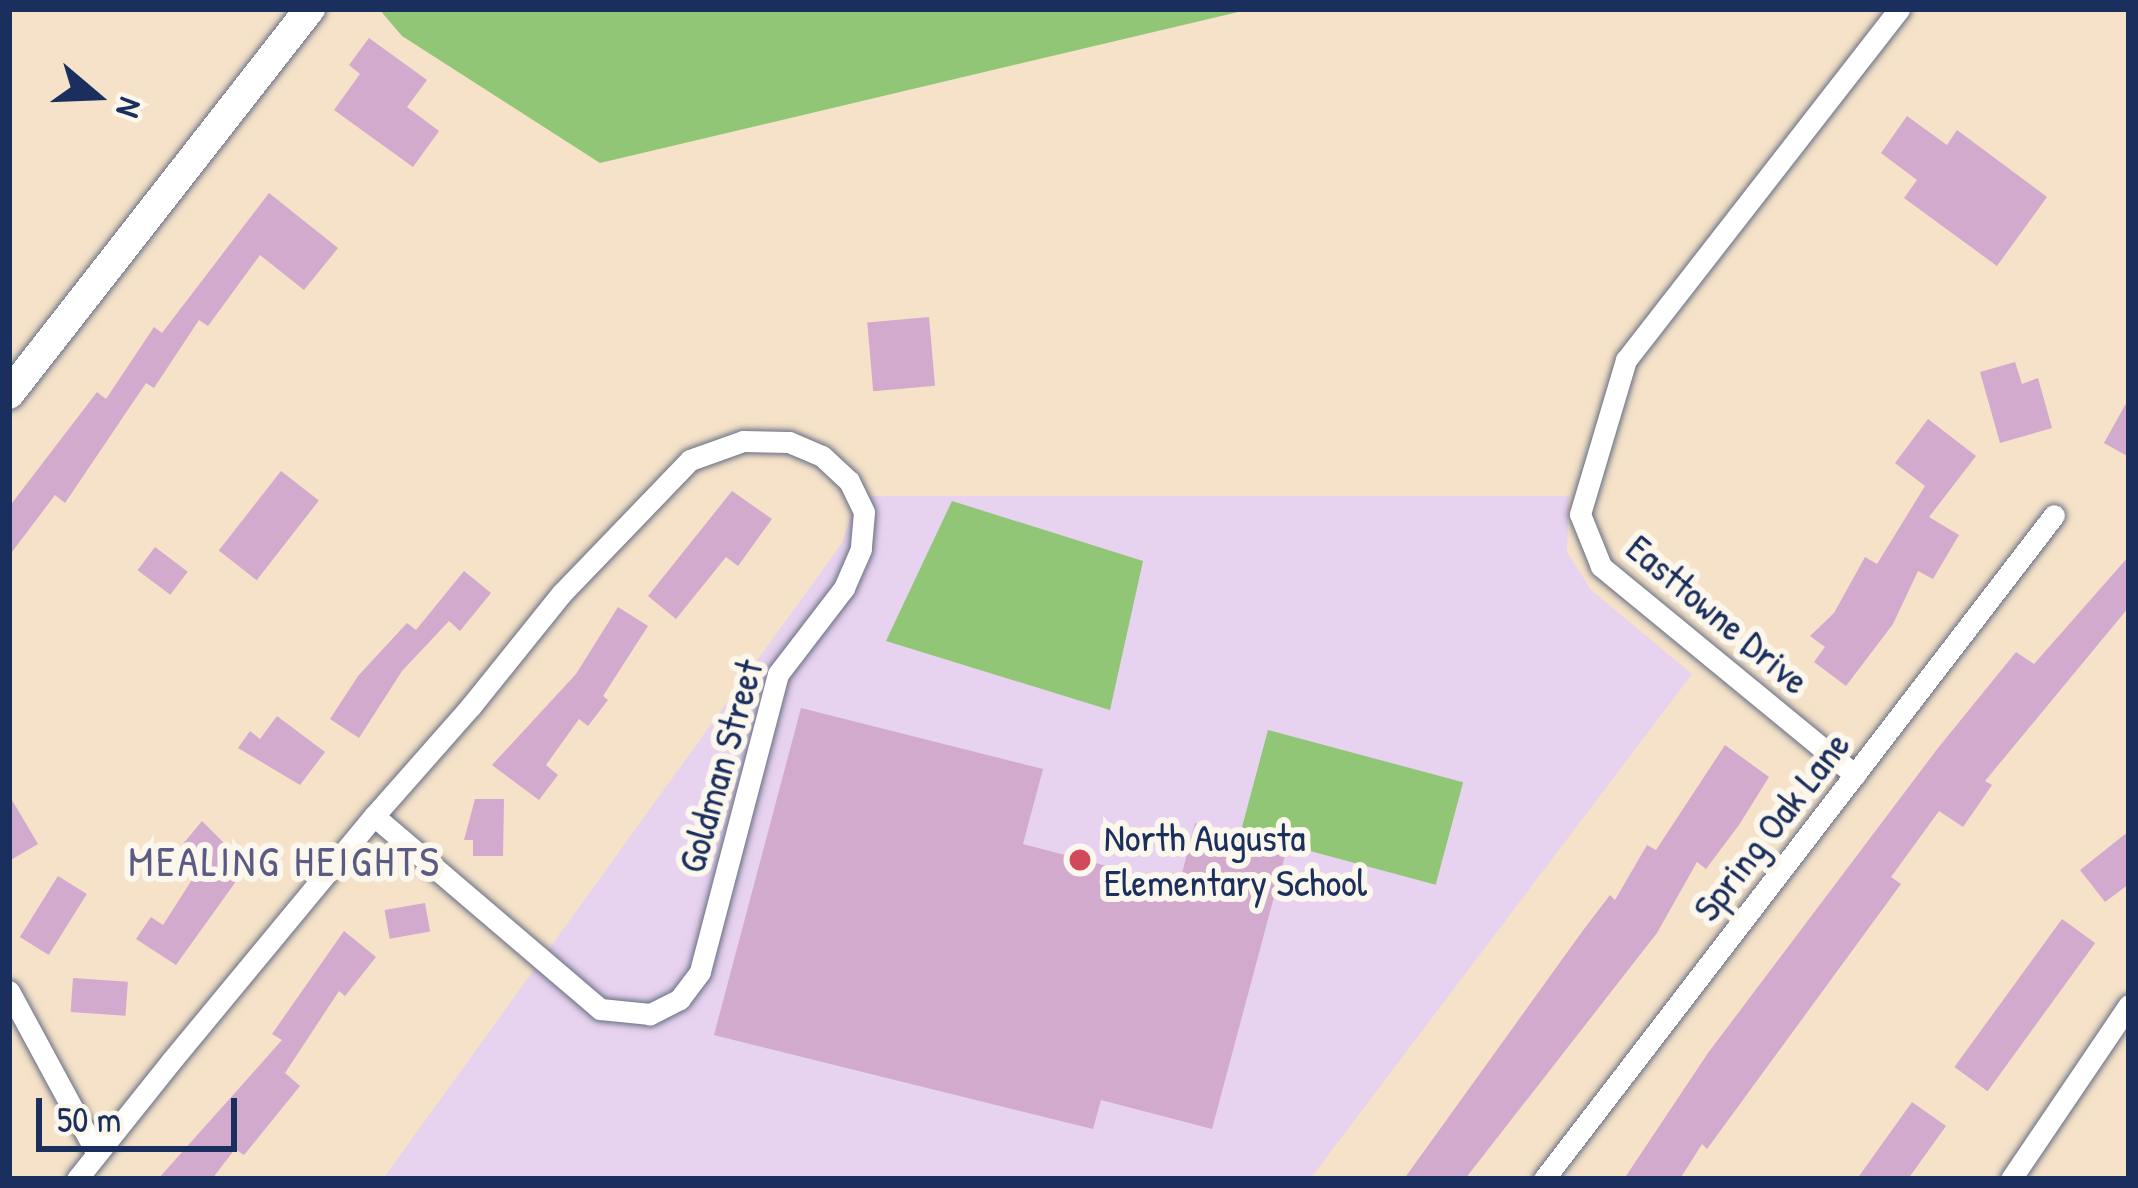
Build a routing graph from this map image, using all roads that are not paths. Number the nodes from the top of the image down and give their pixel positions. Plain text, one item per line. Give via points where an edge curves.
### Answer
1 (310, 9) edge
2 (1899, 9) edge
3 (9, 394) edge
4 (2054, 515) dead end
5 (1855, 775) junction
6 (374, 816) junction
7 (9, 992) edge
8 (2129, 1005) edge
9 (97, 1154) junction
10 (77, 1179) edge
11 (1544, 1179) edge
12 (2011, 1179) edge

1 - 3 main road
2 - 5 street, Easttowne Drive via 1626,360 1581,524 1601,566
4 - 5 street, Spring Oak Lane
5 - 11 street, Spring Oak Lane
6 - 6 street, Goldman Street via 576,577 689,460 724,444 789,442 822,456 849,481 864,512 861,549 844,588 778,674 700,972 680,999 650,1014 600,1009
6 - 9 street, Goldman Street
7 - 9 street
8 - 12 street
9 - 10 street, Goldman Street

